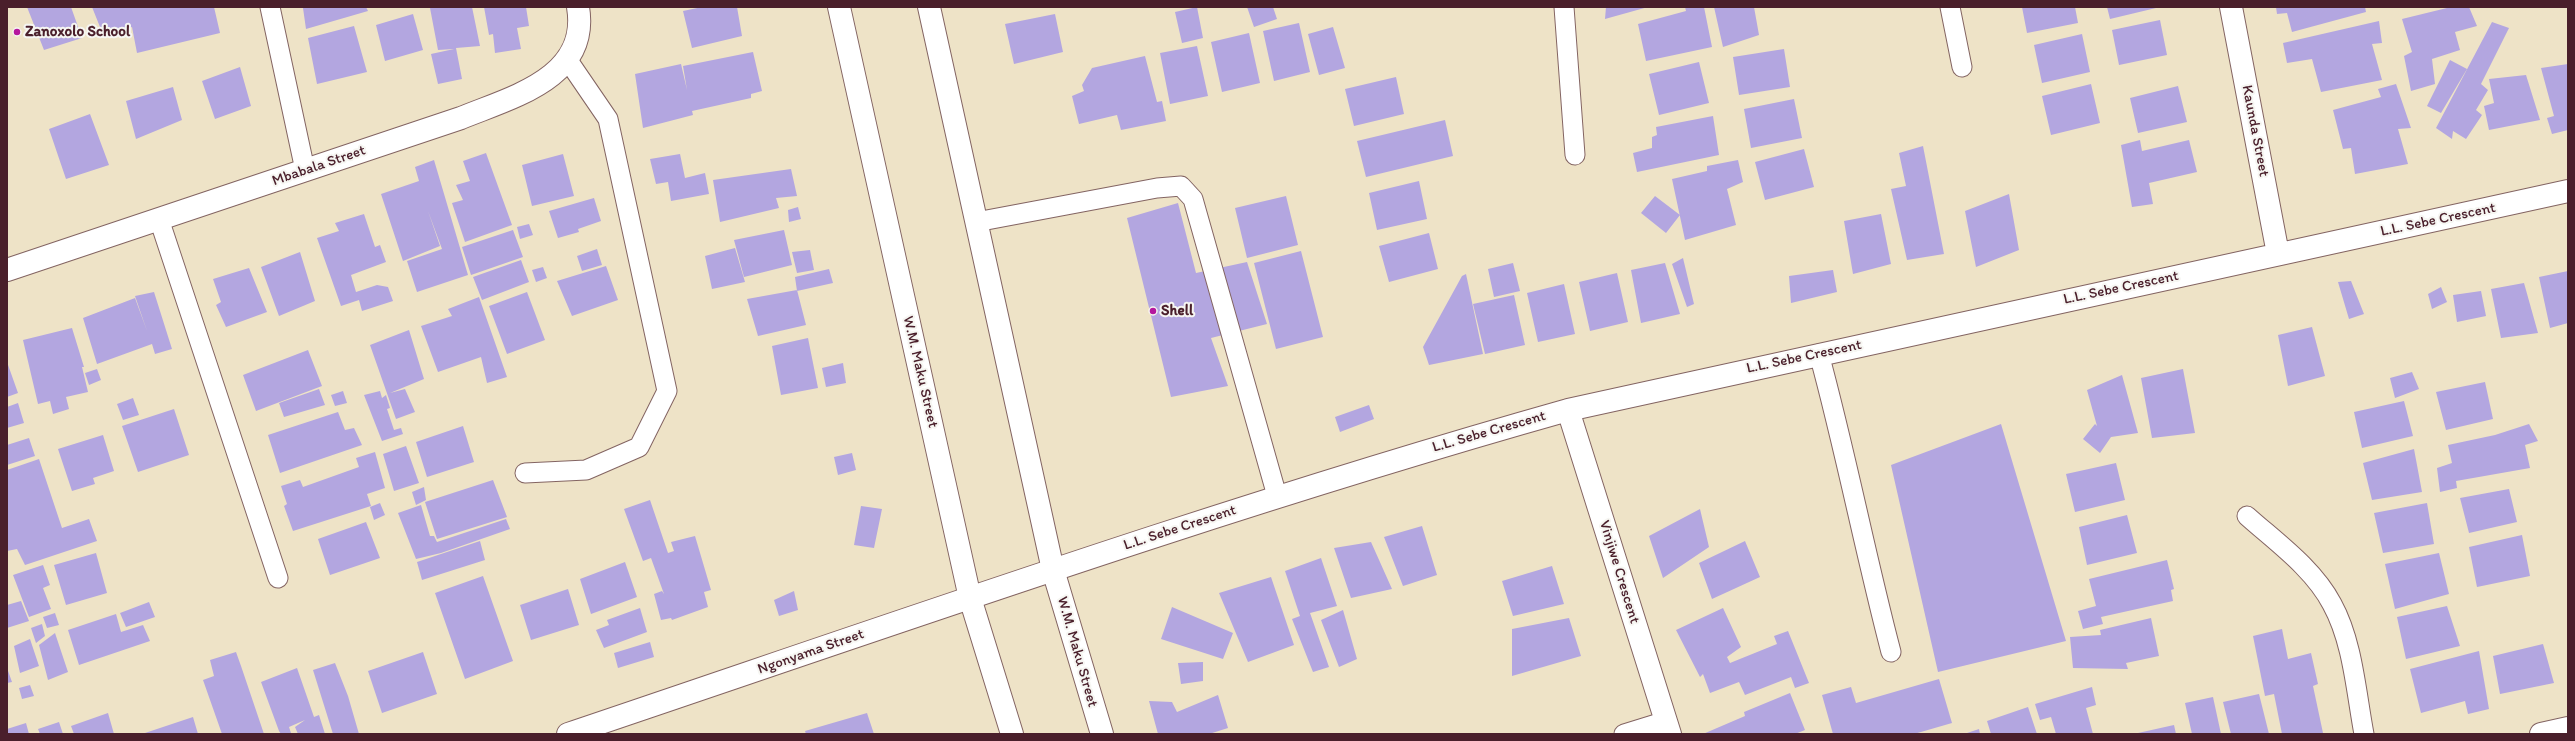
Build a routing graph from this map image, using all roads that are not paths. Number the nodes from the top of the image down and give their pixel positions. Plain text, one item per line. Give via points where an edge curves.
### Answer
1 (270, 7) edge
2 (578, 7) edge
3 (839, 7) edge
4 (929, 7) edge
5 (1564, 7) edge
6 (1950, 7) edge
7 (2231, 7) edge
8 (567, 59) junction
9 (1962, 67) dead end
10 (1575, 155) dead end
11 (305, 170) junction
12 (2568, 191) edge
13 (159, 219) junction
14 (976, 222) junction
15 (2278, 254) junction
16 (7, 270) edge
17 (1820, 354) junction
18 (1568, 410) junction
19 (525, 473) dead end
20 (1277, 496) junction
21 (2247, 516) dead end
22 (1053, 570) junction
23 (278, 578) dead end
24 (970, 598) junction
25 (1891, 652) dead end
26 (1668, 728) edge
27 (2568, 728) edge
28 (568, 734) edge
29 (1012, 734) edge
30 (1102, 734) edge
31 (1624, 734) edge
32 (2364, 734) edge
33 (2541, 734) edge

1 - 11 lane
2 - 8 street, Mbabala Street via 580,19 577,41
3 - 24 street, W.M. Maku Street
4 - 14 street, W.M. Maku Street
5 - 10 lane
6 - 9 lane
7 - 15 street, Kaunda Street
8 - 11 street, Mbabala Street via 553,76 526,92 461,118
8 - 19 lane via 608,119 667,391 639,447 586,470
11 - 13 street, Mbabala Street
12 - 15 street, L.L. Sebe Crescent
13 - 16 street, Mbabala Street
13 - 23 lane
14 - 20 lane via 1156,188 1181,186 1193,199
14 - 22 street, W.M. Maku Street
15 - 17 street, L.L. Sebe Crescent
17 - 18 street, L.L. Sebe Crescent
17 - 25 lane
18 - 20 street, L.L. Sebe Crescent via 1422,451
18 - 26 street, Vinjiwe Crescent
20 - 22 street, L.L. Sebe Crescent
21 - 32 lane via 2289,553 2332,603 2344,634
22 - 24 street, Ngonyama Street
22 - 30 street, W.M. Maku Street
24 - 28 street, Ngonyama Street
24 - 29 street, W.M. Maku Street
26 - 31 lane
27 - 33 street

